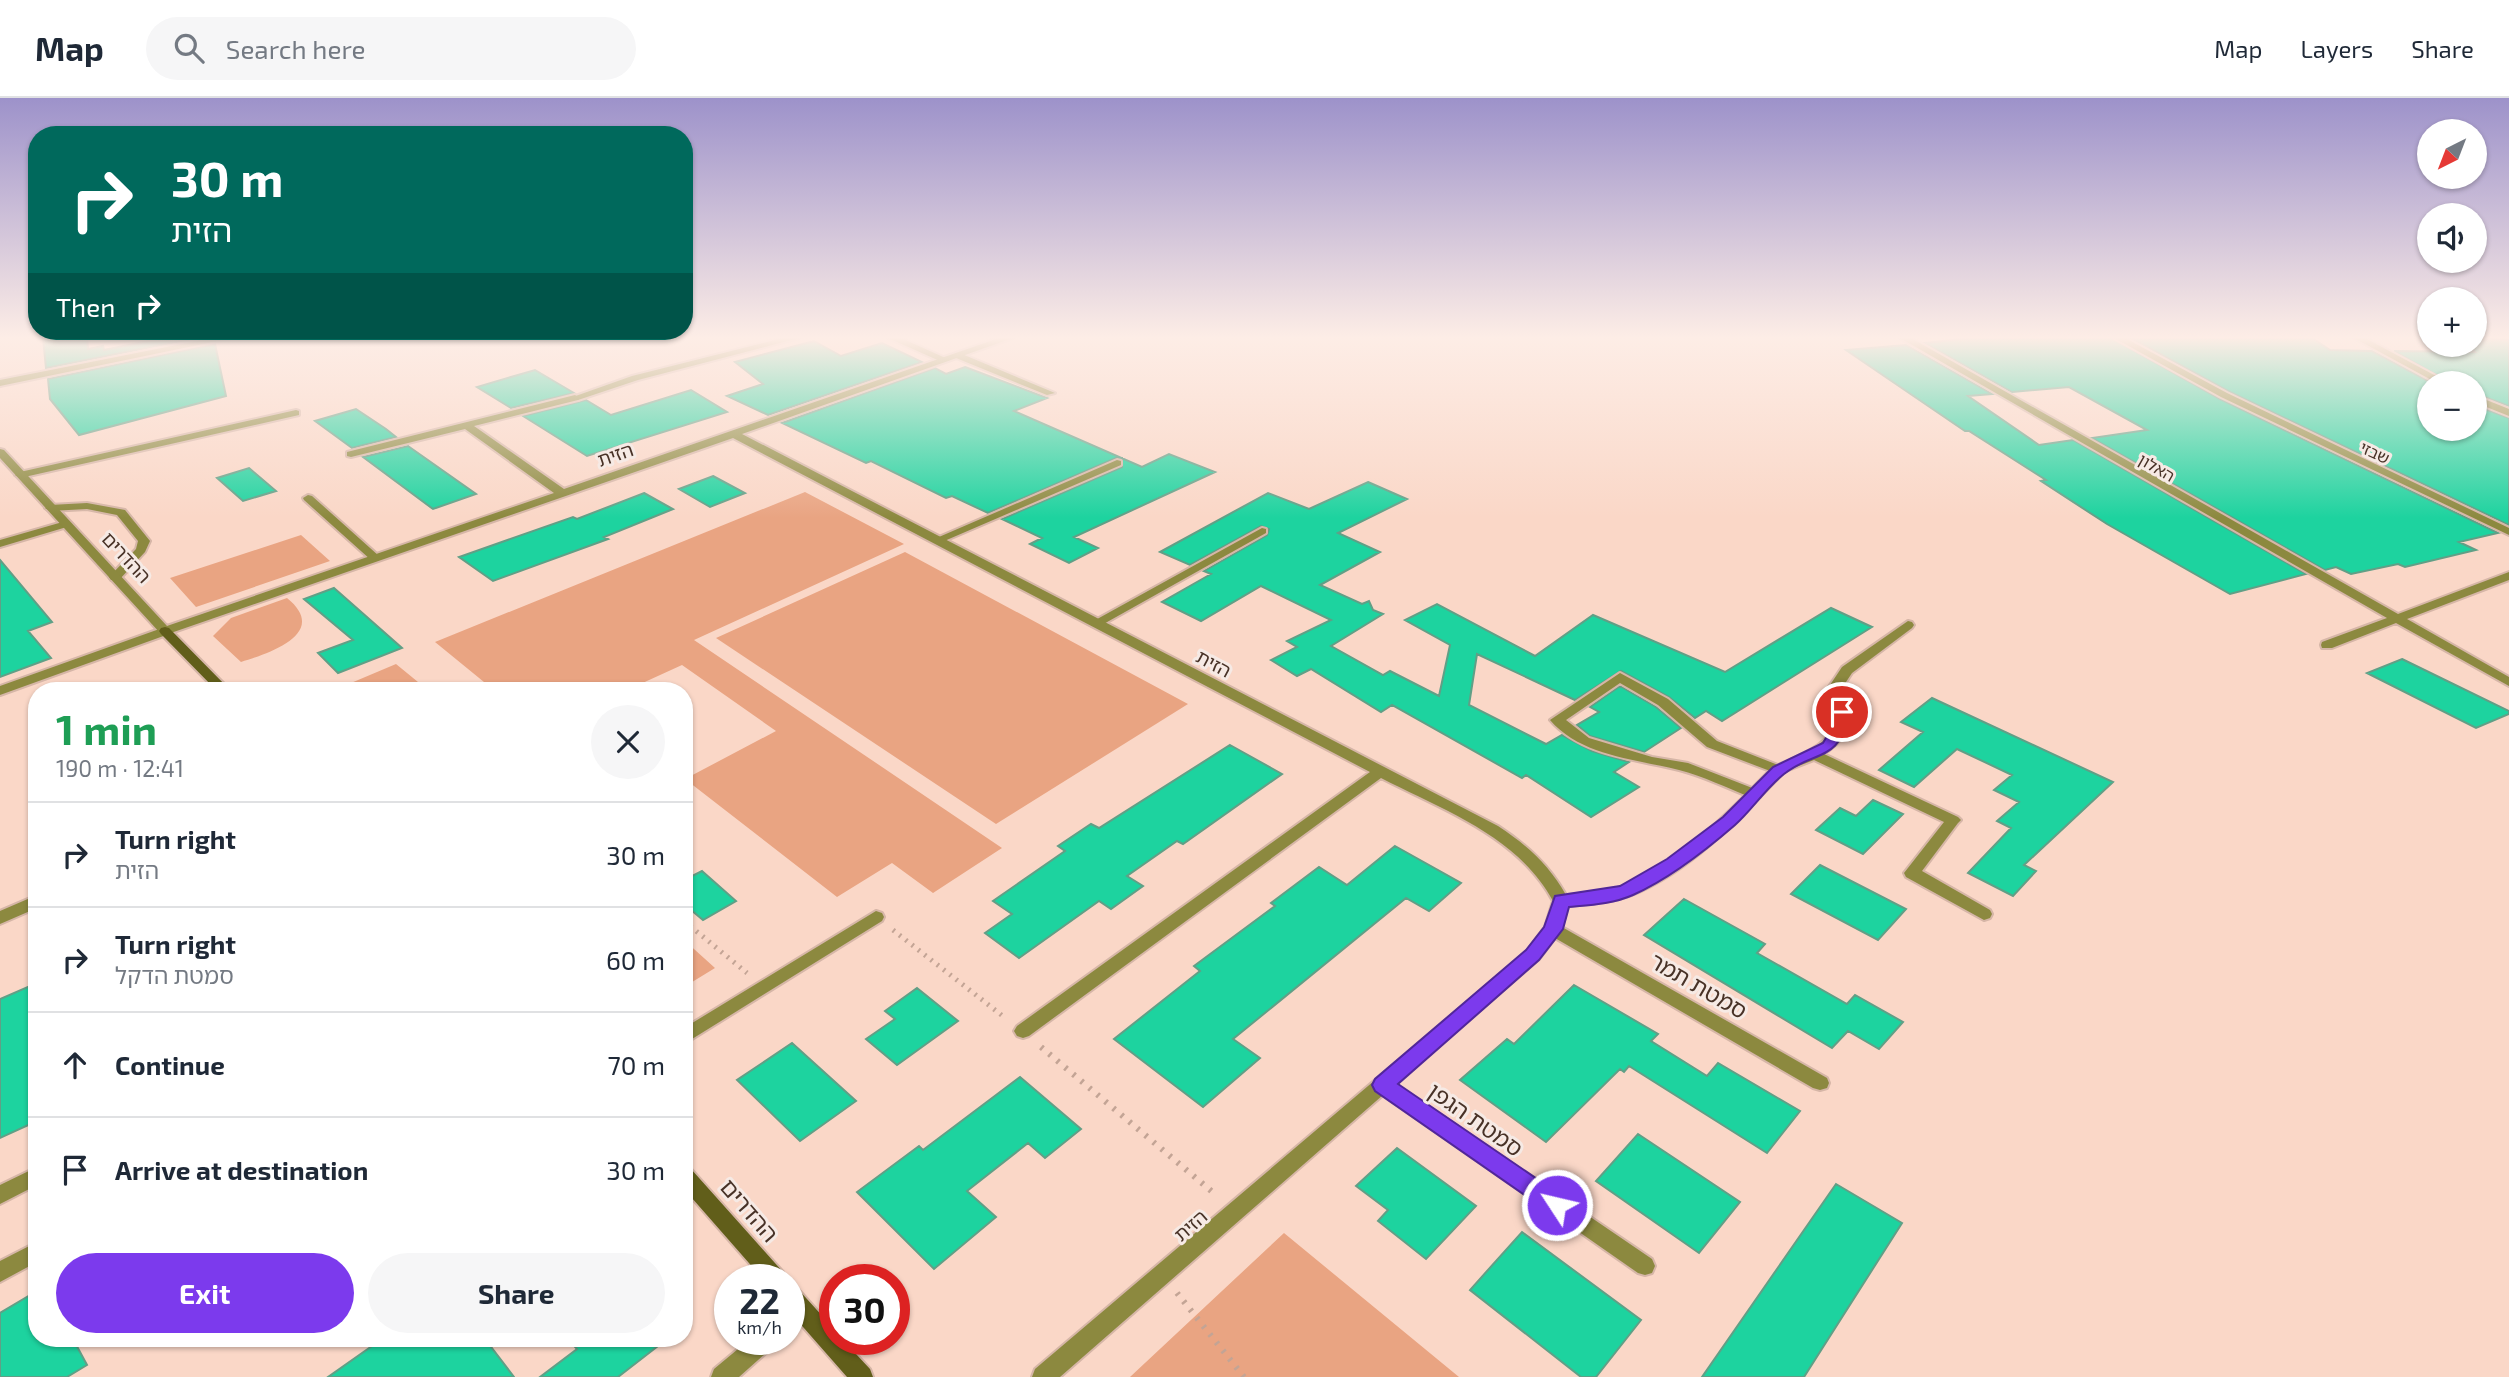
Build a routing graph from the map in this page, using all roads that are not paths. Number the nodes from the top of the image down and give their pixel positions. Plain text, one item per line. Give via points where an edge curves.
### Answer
1 (576, 398) edge
2 (838, 398) edge
3 (2007, 398) edge
4 (2230, 398) edge
5 (2487, 404) edge
6 (296, 413) dead end
7 (2509, 413) edge
8 (466, 425) junction
9 (734, 434) junction
10 (0, 452) edge
11 (351, 454) dead end
12 (1116, 463) dead end
13 (20, 475) junction
14 (562, 493) junction
15 (308, 498) dead end
16 (50, 508) junction
17 (66, 524) junction
18 (1262, 531) dead end
19 (2509, 532) edge
20 (938, 540) junction
21 (0, 544) edge
22 (375, 558) junction
23 (2509, 576) edge
24 (115, 577) junction
25 (2398, 618) junction
26 (1096, 623) junction
27 (1908, 625) dead end
28 (165, 631) junction
29 (2327, 645) dead end
30 (215, 682) edge
31 (2509, 682) edge
32 (0, 691) edge
33 (1813, 754) junction
34 (1778, 770) junction
35 (1381, 771) junction
36 (1755, 794) junction
37 (1561, 901) junction
38 (28, 905) edge
39 (1984, 914) dead end
40 (876, 916) road end
41 (0, 918) edge
42 (1553, 929) junction
43 (693, 1031) edge
44 (1023, 1031) road end
45 (1820, 1083) dead end
46 (1382, 1085) junction
47 (28, 1180) edge
48 (693, 1185) edge
49 (0, 1195) edge
50 (28, 1256) edge
51 (763, 1264) edge
52 (1645, 1266) dead end
53 (0, 1272) edge
54 (805, 1320) edge
55 (747, 1355) edge
56 (722, 1377) edge
57 (862, 1377) edge
58 (1043, 1377) edge

1 - 8 street
2 - 9 street
3 - 25 street, האלון
4 - 19 street, שבזי
5 - 7 street
6 - 13 street
8 - 11 street
8 - 14 street
9 - 14 street, הזית
9 - 20 street, הזית
10 - 13 street, ההדרים
12 - 20 street
13 - 16 street, ההדרים
14 - 22 street, הזית
15 - 22 street
16 - 17 street, ההדרים
16 - 24 street via 87,506 121,512 144,541
17 - 21 street
17 - 24 street, ההדרים
18 - 26 street
20 - 26 street, הזית
22 - 28 street, הזית
23 - 25 street
24 - 28 street, ההדרים
25 - 29 street
25 - 31 street, האלון
26 - 35 street, הזית
27 - 33 street via 1847,670 1833,691 1842,712 1839,729 1829,746
28 - 30 street, ההדרים
28 - 32 street, הזית
33 - 34 street
33 - 39 street via 1952,821 1912,873
34 - 36 street
34 - 36 street via 1712,744 1663,702 1620,677 1557,720 1584,741 1683,766
35 - 37 street, הזית via 1524,850 1549,876
35 - 44 street
36 - 37 street via 1729,821 1673,864 1626,891
37 - 42 street, הזית
38 - 41 street
40 - 43 street
42 - 45 street, סמטת תמר
42 - 46 street, הזית via 1532,955
46 - 52 street, סמטת הגפן
46 - 58 street, הזית
47 - 49 street
48 - 51 street, ההדרים
50 - 53 street
54 - 57 street
55 - 56 street

